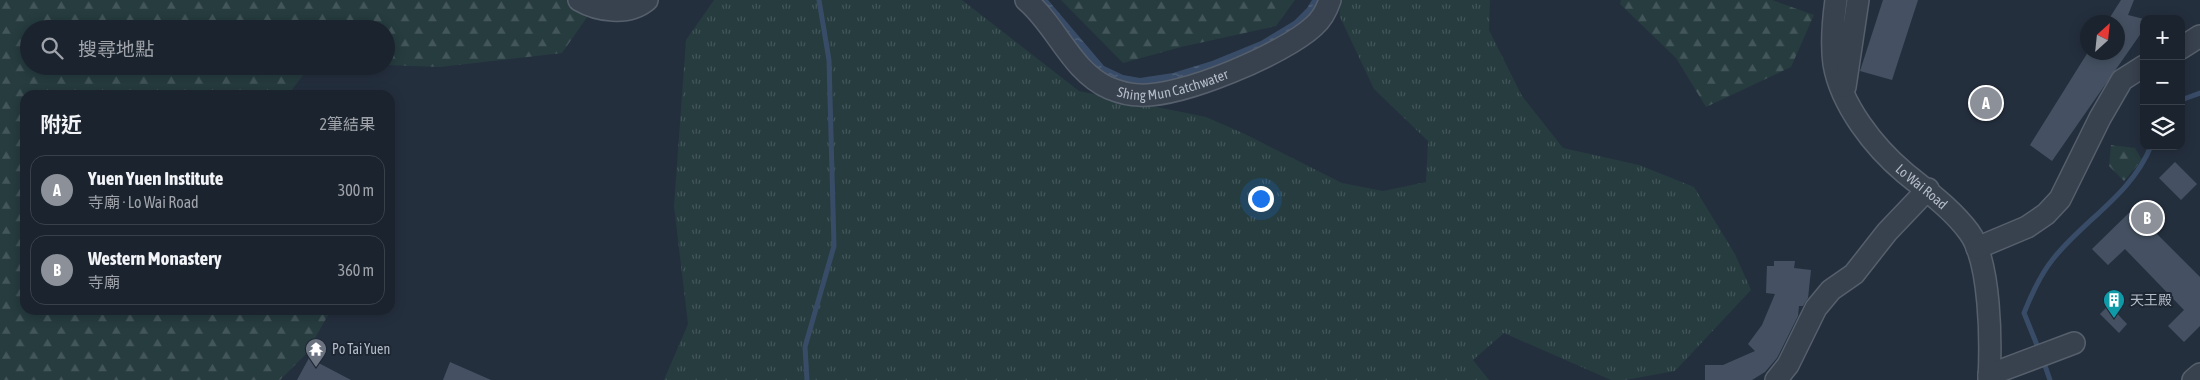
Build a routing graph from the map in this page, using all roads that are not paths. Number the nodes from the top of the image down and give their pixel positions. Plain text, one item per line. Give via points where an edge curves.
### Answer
1 (579, 0) edge
2 (647, 0) edge
3 (1026, 0) edge
4 (1330, 0) edge
5 (1836, 0) edge
6 (1858, 0) edge
7 (2200, 36) edge
8 (2185, 45) edge
9 (2140, 69) edge
10 (1845, 94) junction
11 (1928, 189) junction
12 (1977, 248) junction
13 (2066, 346) dead end
14 (2200, 374) edge
15 (1989, 377) edge
16 (1776, 380) edge
17 (2193, 380) edge

1 - 2 street via 608,10 627,8
3 - 4 street, Shing Mun Catchwater via 1093,78 1122,93 1140,96 1207,81 1292,43 1315,25
5 - 10 street, Lo Wai Road via 1832,33 1834,65
6 - 10 street
7 - 8 street
9 - 12 street via 2122,80 2060,199 2027,227
10 - 11 street, Lo Wai Road via 1862,126 1885,153
11 - 12 street, Lo Wai Road via 1969,232
11 - 16 street via 1887,232 1854,274 1831,290 1816,308 1788,365
12 - 15 street, Lo Wai Road via 1987,298
13 - 15 street
14 - 17 street

